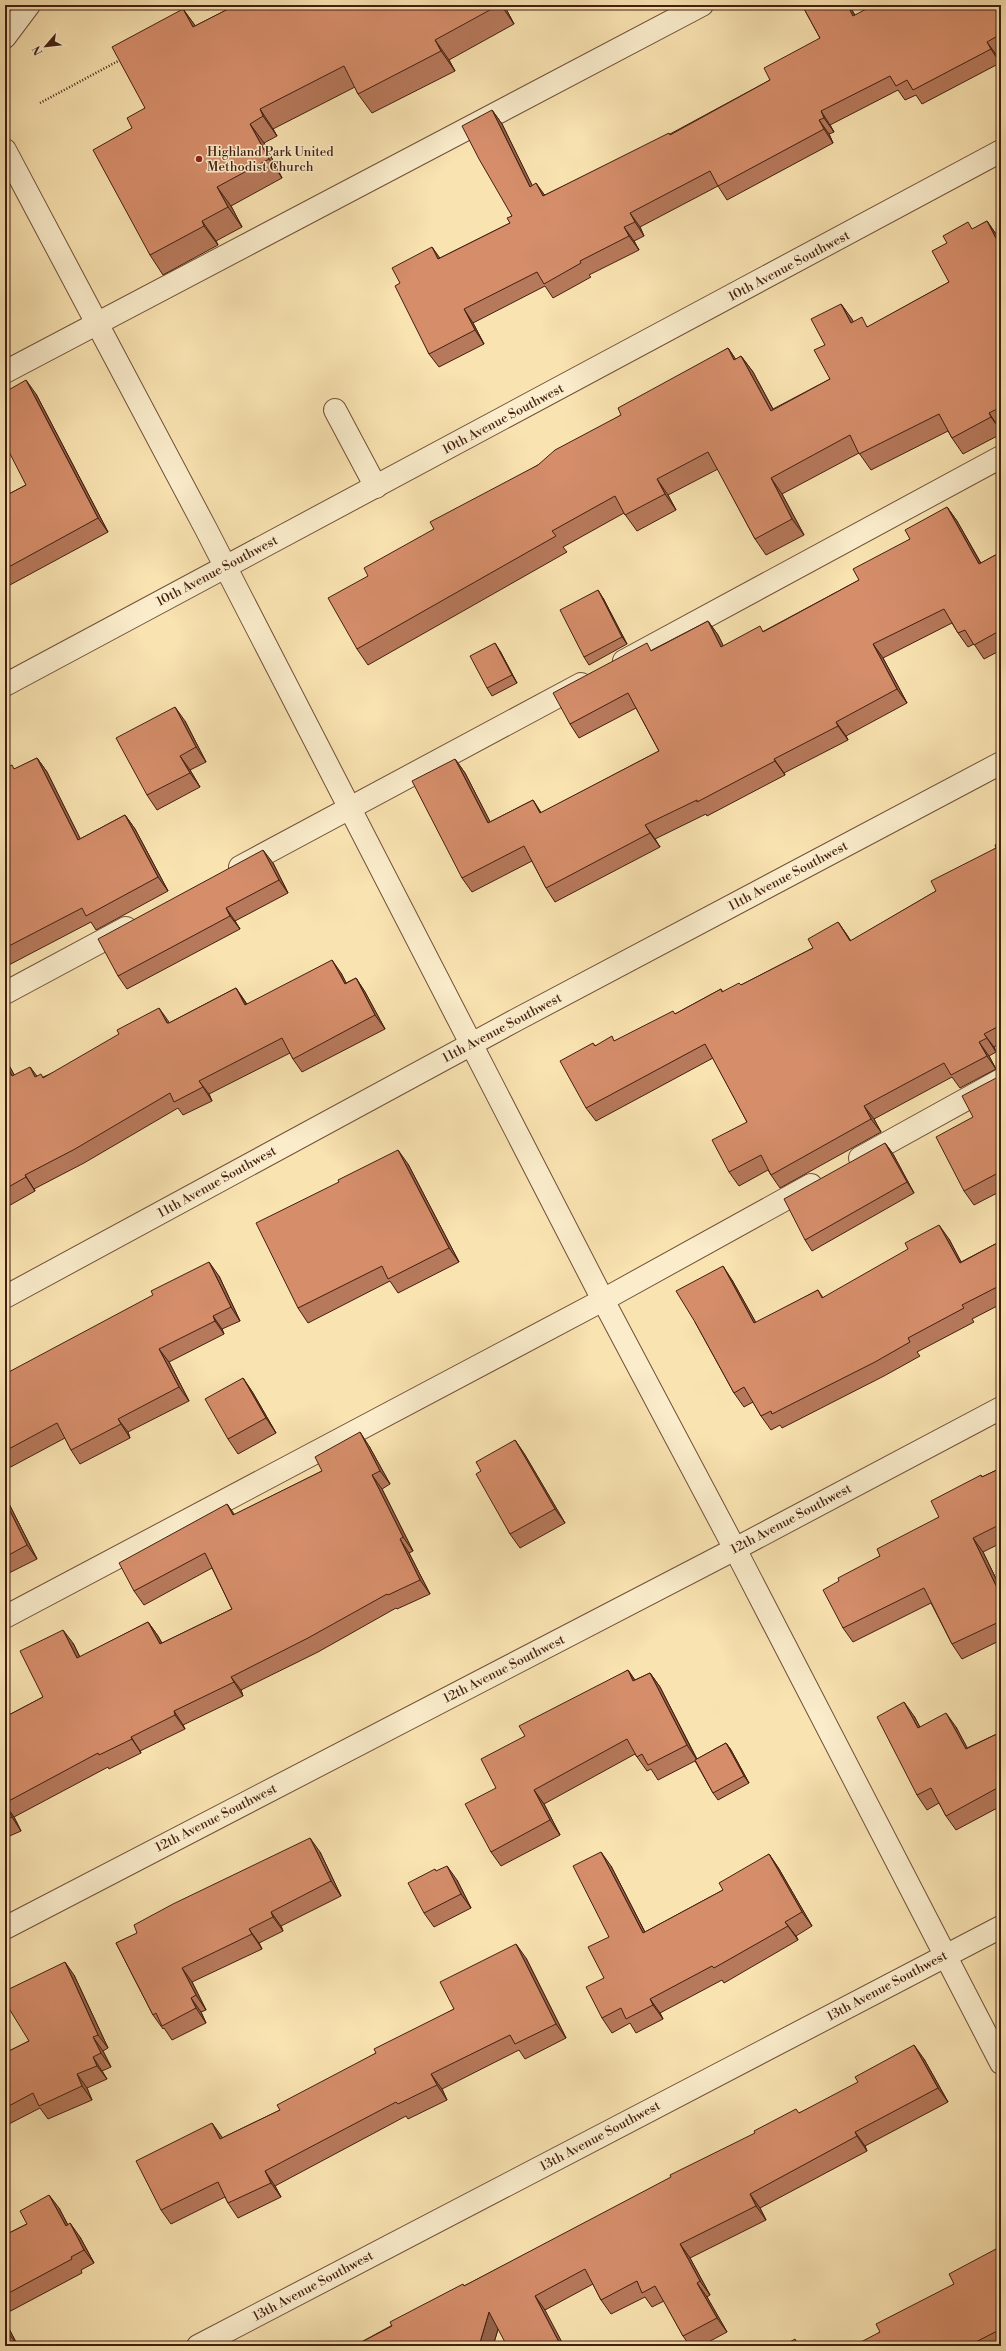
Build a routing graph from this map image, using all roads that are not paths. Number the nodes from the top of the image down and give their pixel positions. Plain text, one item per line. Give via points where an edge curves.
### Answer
1 (28, 5) edge
2 (702, 5) edge
3 (5, 37) edge
4 (5, 150) edge
5 (1001, 152) edge
6 (97, 323) junction
7 (5, 372) edge
8 (335, 410) dead end
9 (1001, 457) edge
10 (376, 487) junction
11 (225, 566) junction
12 (5, 685) edge
13 (1001, 763) edge
14 (349, 809) junction
15 (223, 876) edge
16 (146, 917) edge
17 (5, 993) edge
18 (471, 1044) junction
19 (1001, 1080) edge
20 (5, 1297) edge
21 (603, 1300) junction
22 (1001, 1408) edge
23 (735, 1549) junction
24 (5, 1617) edge
25 (1001, 1927) edge
26 (5, 1928) edge
27 (945, 1956) junction
28 (1001, 2063) edge
29 (198, 2346) edge

1 - 3 street
2 - 6 street
4 - 6 street
5 - 10 street, 10th Avenue Southwest
6 - 7 street
6 - 11 street
8 - 10 street
9 - 14 street
10 - 11 street, 10th Avenue Southwest
11 - 12 street, 10th Avenue Southwest
11 - 14 street
13 - 18 street, 11th Avenue Southwest
14 - 15 street
14 - 18 street
16 - 17 street
18 - 20 street, 11th Avenue Southwest
18 - 21 street
19 - 21 street
21 - 23 street
21 - 24 street
22 - 23 street, 12th Avenue Southwest
23 - 26 street, 12th Avenue Southwest
23 - 27 street
25 - 27 street, 13th Avenue Southwest
27 - 28 street
27 - 29 street, 13th Avenue Southwest

